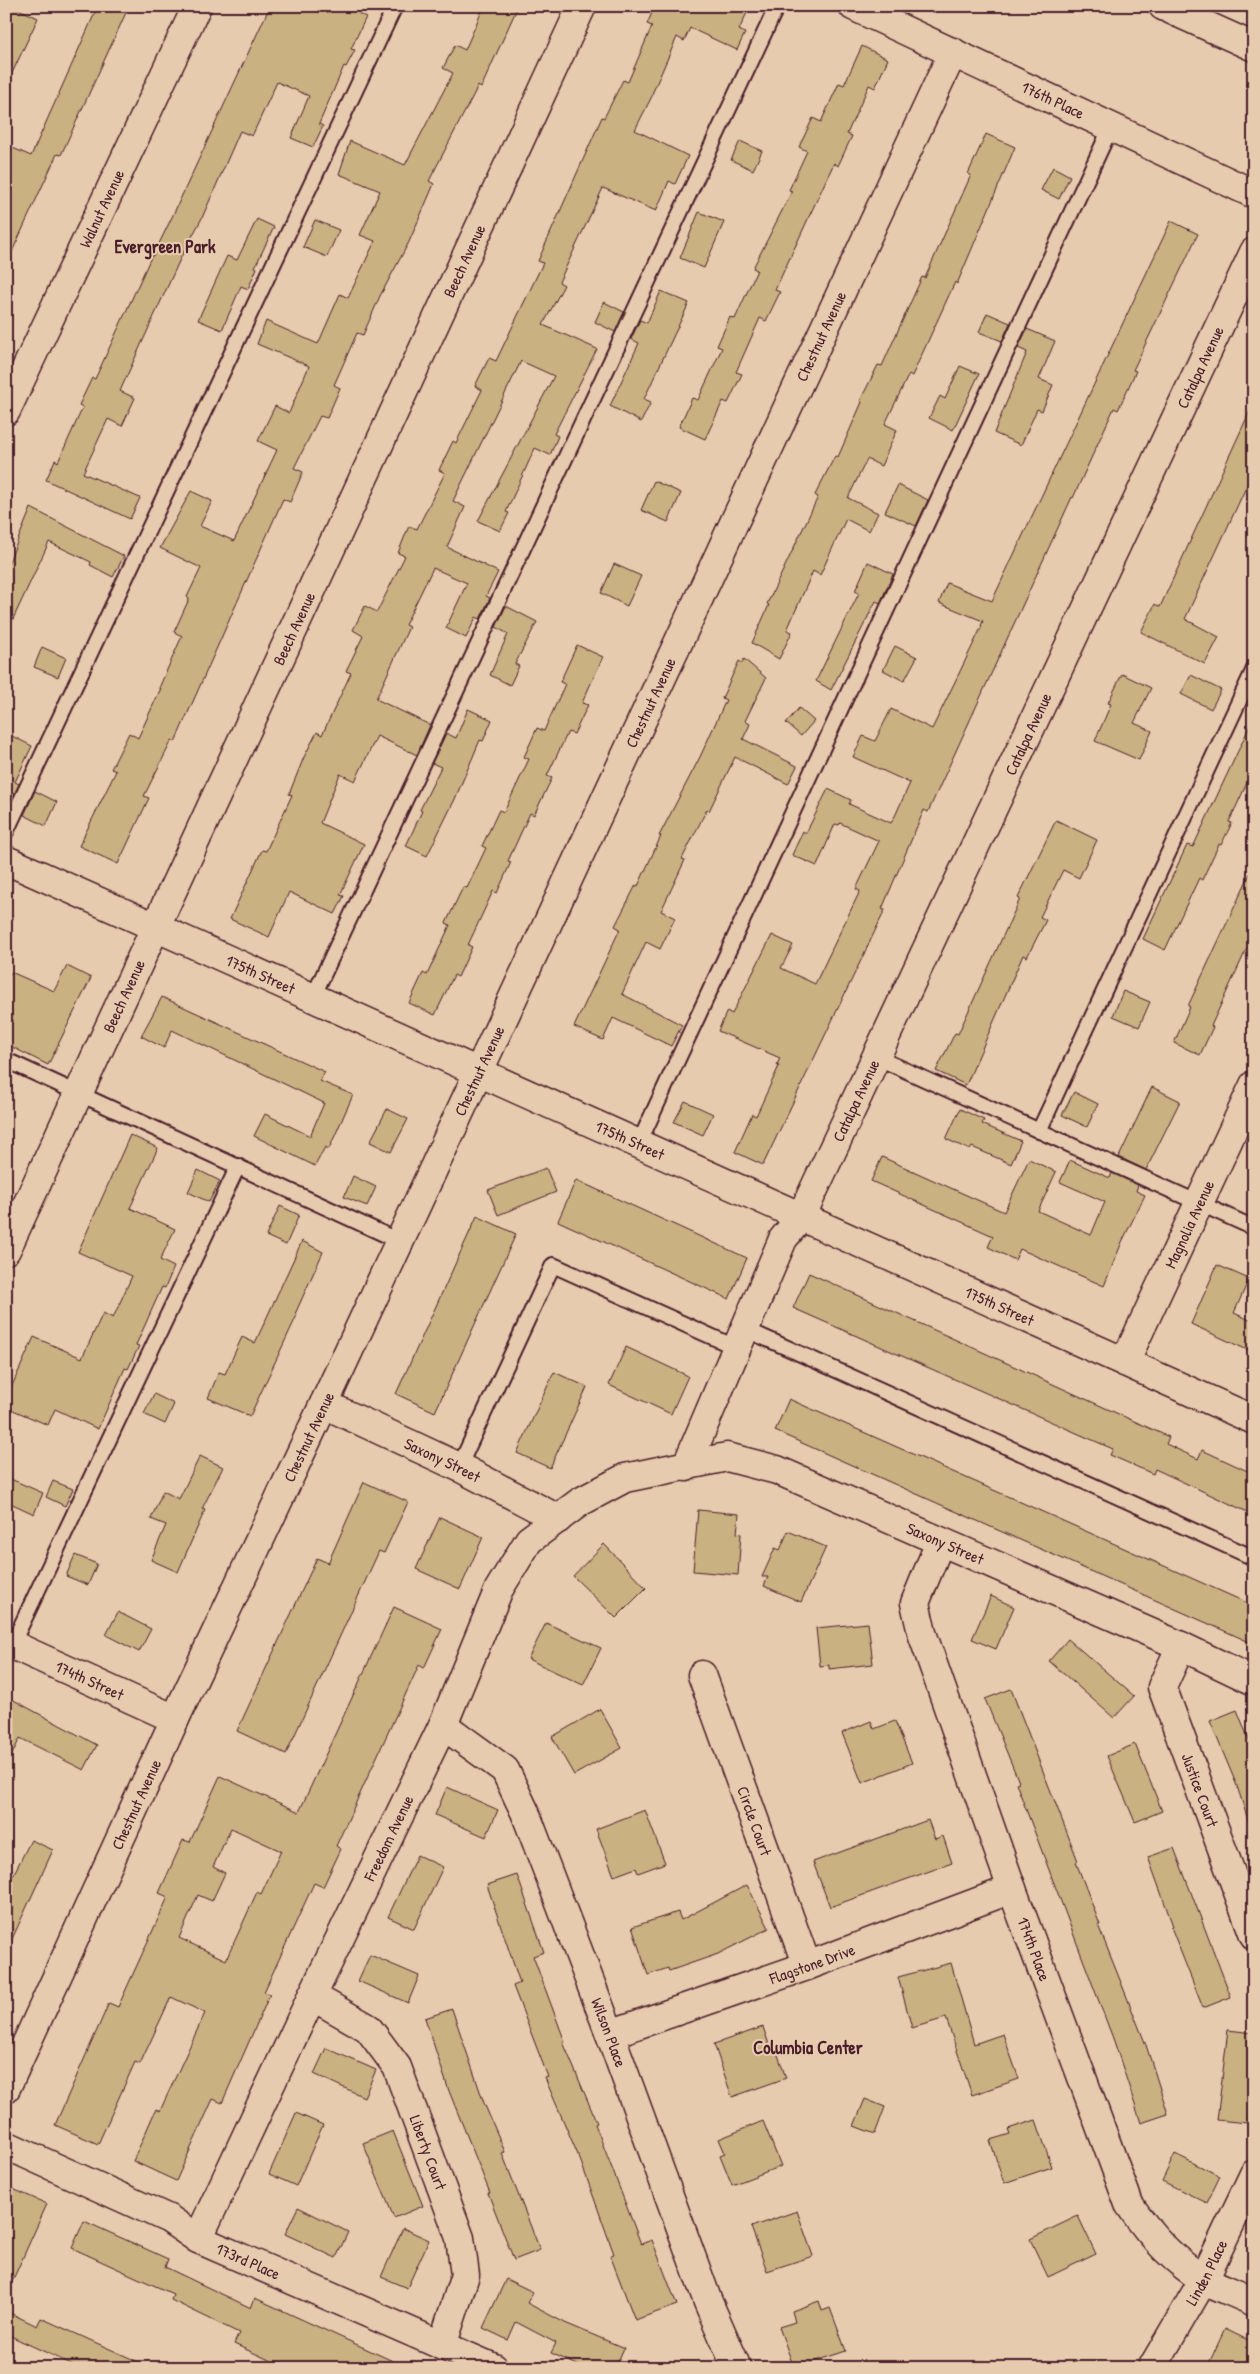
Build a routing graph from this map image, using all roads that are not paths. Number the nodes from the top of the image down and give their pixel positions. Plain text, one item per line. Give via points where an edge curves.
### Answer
1 (197, 6) edge
2 (395, 6) edge
3 (582, 6) edge
4 (777, 6) edge
5 (853, 6) edge
6 (1163, 6) edge
7 (1254, 47) edge
8 (954, 52) junction
9 (1111, 127) junction
10 (1254, 194) edge
11 (1254, 252) edge
12 (6, 411) edge
13 (1254, 669) edge
14 (6, 832) edge
15 (6, 860) edge
16 (157, 928) junction
17 (313, 997) junction
18 (876, 1057) junction
19 (6, 1060) edge
20 (480, 1071) junction
21 (1254, 1085) edge
22 (80, 1092) junction
23 (1039, 1131) junction
24 (639, 1143) junction
25 (238, 1166) junction
26 (1199, 1203) junction
27 (801, 1217) junction
28 (1254, 1228) edge
29 (399, 1241) junction
30 (6, 1250) edge
31 (741, 1338) junction
32 (1125, 1362) junction
33 (324, 1404) junction
34 (1254, 1420) edge
35 (458, 1467) junction
36 (686, 1467) junction
37 (626, 1478) joint
38 (558, 1519) junction
39 (940, 1542) junction
40 (1254, 1558) edge
41 (9, 1644) edge
42 (1181, 1646) junction
43 (702, 1675) dead end
44 (1254, 1681) edge
45 (175, 1719) junction
46 (443, 1725) junction
47 (1012, 1889) junction
48 (1254, 1935) edge
49 (807, 1966) junction
50 (312, 1996) junction
51 (610, 2034) junction
52 (6, 2088) edge
53 (6, 2145) edge
54 (1254, 2174) edge
55 (198, 2240) junction
56 (1204, 2279) junction
57 (1254, 2302) edge
58 (442, 2346) junction
59 (494, 2368) edge
60 (737, 2368) edge
61 (1152, 2368) edge

1 - 12 main road, Walnut Avenue
2 - 14 lane
3 - 16 main road, Beech Avenue
4 - 17 lane
5 - 8 main road, 176th Place
6 - 7 main road
8 - 9 main road, 176th Place
8 - 20 main road, Chestnut Avenue
9 - 10 main road, 176th Place
9 - 24 lane
11 - 18 main road, Catalpa Avenue
13 - 23 lane
15 - 16 main road, 175th Street
16 - 17 main road, 175th Street
16 - 22 main road, Beech Avenue
17 - 20 main road, 175th Street
18 - 23 lane
18 - 27 main road, Catalpa Avenue
19 - 22 lane
20 - 24 main road, 175th Street
20 - 29 main road, Chestnut Avenue
21 - 26 main road, Magnolia Avenue
22 - 25 lane
22 - 30 main road, Beech Avenue
23 - 26 lane
24 - 27 main road, 175th Street
25 - 29 lane
25 - 41 lane
26 - 28 lane
26 - 32 main road, Magnolia Avenue
27 - 31 main road, Catalpa Avenue via 783,1239
27 - 32 main road, 175th Street
29 - 33 main road, Chestnut Avenue
31 - 35 lane via 553,1265
31 - 36 main road, Catalpa Avenue
31 - 40 lane
32 - 34 main road, 175th Street
33 - 35 main road, Saxony Street
33 - 45 main road, Chestnut Avenue
35 - 38 main road, Saxony Street
36 - 37 main road, Saxony Street
36 - 39 main road, Saxony Street via 726,1457 777,1470
37 - 38 main road, Freedom Avenue via 580,1502
38 - 46 main road, Freedom Avenue via 530,1540 499,1589
39 - 42 main road, Saxony Street
39 - 47 main road, 174th Place via 915,1602 922,1633
41 - 45 main road, 174th Street
42 - 44 main road, Saxony Street
42 - 48 main road, Justice Court via 1162,1687
43 - 49 main road, Circle Court
45 - 52 main road, Chestnut Avenue
46 - 50 main road, Freedom Avenue
46 - 51 main road, Wilson Place via 506,1770
47 - 49 main road, Flagstone Drive
47 - 56 main road, 174th Place via 1129,2204 1148,2232
49 - 51 main road, Flagstone Drive
50 - 55 main road, Freedom Avenue
50 - 58 main road, Liberty Court via 368,2028 397,2067 460,2238 465,2275
51 - 60 main road, Wilson Place via 708,2302
53 - 55 main road, 173rd Place via 169,2220
54 - 56 main road, Linden Place
55 - 58 main road, 173rd Place
56 - 57 main road, 174th Place
56 - 61 main road, Linden Place
58 - 59 main road, 173rd Place

